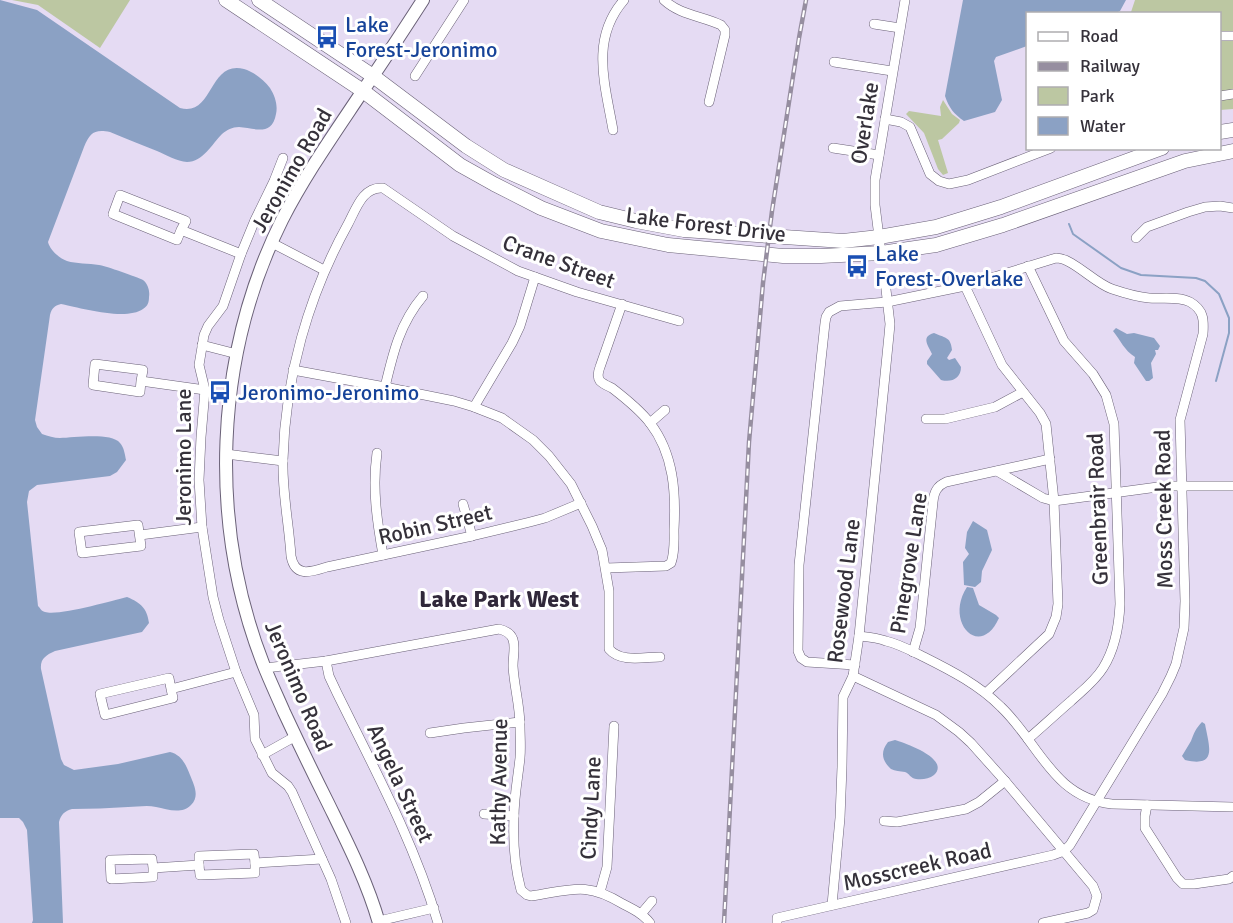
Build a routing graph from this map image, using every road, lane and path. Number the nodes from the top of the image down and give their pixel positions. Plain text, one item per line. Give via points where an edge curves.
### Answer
1 (226, 0) edge
2 (259, 0) edge
3 (423, 0) edge
4 (464, 0) edge
5 (624, 0) edge
6 (664, 0) edge
7 (905, 0) edge
8 (874, 24) dead end
9 (900, 28) junction
10 (834, 62) dead end
11 (892, 71) junction
12 (373, 76) junction
13 (415, 76) dead end
14 (363, 91) junction
15 (709, 102) dead end
16 (885, 119) junction
17 (613, 129) dead end
18 (833, 148) dead end
19 (1046, 150) edge
20 (1157, 150) edge
21 (1233, 151) edge
22 (879, 155) junction
23 (283, 158) dead end
24 (1233, 208) edge
25 (181, 230) junction
26 (879, 237) junction
27 (1136, 238) dead end
28 (272, 243) junction
29 (881, 253) junction
30 (241, 254) junction
31 (1028, 266) junction
32 (324, 270) junction
33 (535, 277) junction
34 (885, 281) dead end
35 (965, 286) junction
36 (423, 296) dead end
37 (887, 302) junction
38 (622, 304) junction
39 (679, 321) dead end
40 (202, 345) junction
41 (237, 354) junction
42 (293, 370) junction
43 (141, 381) junction
44 (385, 387) junction
45 (205, 390) junction
46 (1023, 392) junction
47 (474, 407) junction
48 (665, 410) dead end
49 (926, 420) dead end
50 (650, 423) junction
51 (377, 453) dead end
52 (226, 454) junction
53 (1050, 459) junction
54 (283, 461) junction
55 (997, 471) junction
56 (1182, 485) junction
57 (1233, 486) edge
58 (1116, 492) junction
59 (1054, 501) junction
60 (581, 503) junction
61 (463, 504) dead end
62 (202, 527) junction
63 (140, 536) junction
64 (471, 536) junction
65 (383, 555) junction
66 (606, 568) junction
67 (859, 636) junction
68 (913, 652) junction
69 (660, 657) dead end
70 (326, 661) junction
71 (855, 665) junction
72 (265, 668) junction
73 (236, 672) junction
74 (853, 676) junction
75 (171, 689) junction
76 (986, 693) junction
77 (520, 722) junction
78 (614, 726) dead end
79 (430, 734) dead end
80 (296, 736) junction
81 (1028, 739) junction
82 (262, 755) junction
83 (1005, 781) junction
84 (1096, 801) junction
85 (1147, 804) junction
86 (1233, 807) edge
87 (484, 814) dead end
88 (514, 816) junction
89 (884, 821) dead end
90 (1064, 851) junction
91 (322, 859) junction
92 (255, 863) junction
93 (199, 865) junction
94 (153, 868) junction
95 (1233, 876) edge
96 (600, 892) junction
97 (651, 901) dead end
98 (832, 905) junction
99 (434, 908) junction
100 (641, 914) junction
101 (777, 920) edge
102 (379, 922) edge
103 (346, 923) edge
104 (438, 923) edge
105 (650, 923) edge
106 (1043, 923) edge

1 - 14 main road, Lake Forest Drive
2 - 12 main road, Lake Forest Drive
3 - 12 main road, Jeronimo Road
4 - 13 street
5 - 17 street via 608,24 602,56
6 - 15 street via 683,12 721,25 724,30
7 - 9 street, Overlake
8 - 9 street
9 - 11 street, Overlake
10 - 11 street
11 - 16 street, Overlake
12 - 14 main road, Jeronimo Road
12 - 26 main road, Lake Forest Drive via 504,170 599,212 684,230 843,241
14 - 28 main road, Jeronimo Road via 314,163
14 - 29 main road, Lake Forest Drive via 460,165 541,208 601,231 668,245 783,256
16 - 19 street via 910,127 930,174 949,184
16 - 22 street, Overlake
18 - 22 street
20 - 26 main road, Lake Forest Drive via 947,224
21 - 29 main road, Lake Forest Drive via 1185,161 936,245
22 - 26 street, Overlake via 874,191
23 - 30 street, Jeronimo Lane
24 - 27 street via 1205,207 1147,227
25 - 25 street via 177,240 113,214 120,195 186,221
25 - 30 street
26 - 29 street, Overlake
28 - 32 street
28 - 41 main road, Jeronimo Road via 250,301
30 - 40 street, Jeronimo Lane via 223,306 208,326
31 - 35 street, Moss Creek Road
31 - 56 street, Moss Creek Road via 1061,258 1111,289 1136,296 1183,300 1202,314 1203,334 1180,420
31 - 58 street, Greenbrair Road via 1064,342 1106,395 1114,424
32 - 33 street, Crane Street via 360,201 377,187 453,236
32 - 42 street
33 - 38 street, Crane Street
33 - 47 street via 520,326
34 - 37 street, Rosewood Lane
35 - 37 street, Moss Creek Road
35 - 46 street via 1002,365
36 - 44 street via 403,325
37 - 67 street, Rosewood Lane via 890,324
37 - 71 street, Moss Creek Road via 840,306 826,317 799,565 801,658 810,663
38 - 39 street, Crane Street
38 - 50 street via 598,377
40 - 41 street
40 - 45 street, Jeronimo Lane via 199,365
41 - 52 main road, Jeronimo Road
42 - 44 street
42 - 54 street
43 - 43 street via 140,392 93,385 95,364 142,370
43 - 45 street
44 - 47 street
45 - 62 street, Jeronimo Lane via 200,480
46 - 49 street via 995,407
46 - 53 street via 1045,420
47 - 60 street via 502,418 533,440 571,484
48 - 50 street
50 - 66 street via 666,453 674,484 671,563
51 - 65 street via 374,474
52 - 54 street
52 - 72 main road, Jeronimo Road via 234,559
53 - 55 street, Pinegrove Lane
53 - 59 street
54 - 65 street, Robin Street via 291,556 296,568 309,572
55 - 59 street
55 - 68 street, Pinegrove Lane via 946,482 936,489 920,628
56 - 57 street
56 - 58 street
56 - 84 street, Moss Creek Road via 1185,601 1178,657 1162,694
58 - 59 street
58 - 81 street, Greenbrair Road via 1120,604 1109,657 1092,683
59 - 76 street via 1056,617 1049,634
60 - 64 street, Robin Street via 545,518
60 - 66 street
61 - 64 street
62 - 63 street
62 - 73 street, Jeronimo Lane via 213,597
63 - 63 street via 141,546 82,553 79,532 138,525
64 - 65 street, Robin Street
66 - 69 street via 609,650 623,658
67 - 68 street
67 - 71 street, Rosewood Lane
68 - 76 street
70 - 72 street
70 - 77 street, Kathy Avenue via 499,629 506,631 515,650 513,666
70 - 99 street, Angela Street via 337,693 409,841
71 - 74 street, Rosewood Lane
72 - 80 main road, Jeronimo Road
73 - 75 street
73 - 82 street, Jeronimo Lane via 254,716 255,740
74 - 83 street via 949,724
74 - 98 street, Rosewood Lane via 843,698
75 - 75 street via 173,698 105,715 100,694 169,678
76 - 81 street
77 - 79 street
77 - 88 street, Kathy Avenue
78 - 96 street, Cindy Lane via 607,867
80 - 82 street
80 - 102 main road, Jeronimo Road via 350,846
81 - 84 street via 1067,787
82 - 91 street, Jeronimo Lane via 272,773 292,792
83 - 89 street via 966,809
83 - 90 street
84 - 85 street
84 - 90 street, Moss Creek Road
85 - 86 street
85 - 95 street via 1145,828 1183,884
87 - 88 street
88 - 96 street, Kathy Avenue via 514,842 524,893 531,896 566,889
90 - 98 street, Mosscreek Road
90 - 106 street via 1093,886 1097,901 1088,913
91 - 92 street
91 - 103 street, Jeronimo Lane
92 - 93 street via 254,854 198,856
92 - 93 street via 255,873 200,875
93 - 94 street
94 - 94 street via 153,877 111,879 110,860 152,859
96 - 100 street
97 - 100 street
98 - 101 street, Mosscreek Road
99 - 102 street
99 - 104 street, Angela Street
100 - 105 street

